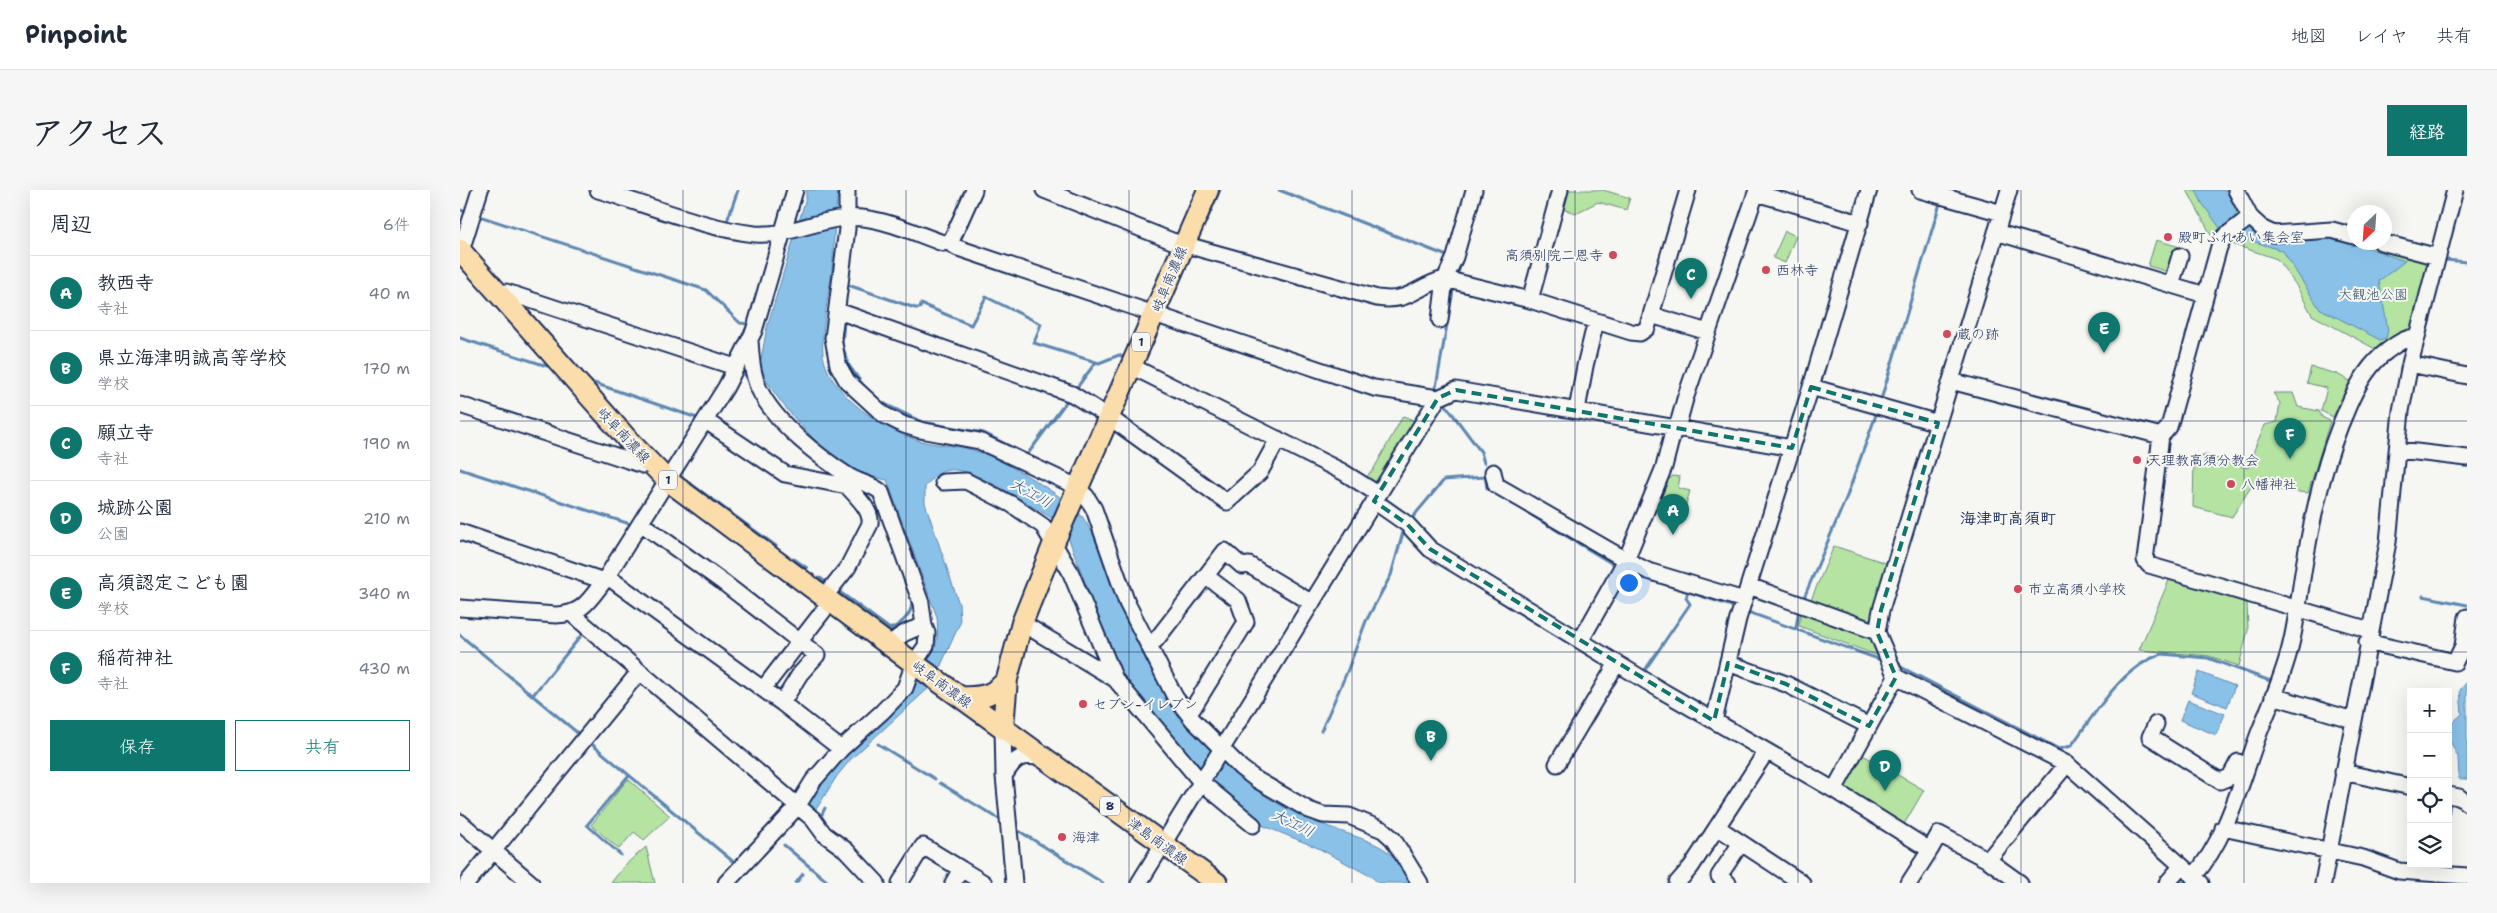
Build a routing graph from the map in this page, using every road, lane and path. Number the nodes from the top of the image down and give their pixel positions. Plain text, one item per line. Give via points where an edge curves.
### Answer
1 (480, 190) edge
2 (598, 190) edge
3 (795, 190) edge
4 (847, 190) edge
5 (974, 190) edge
6 (1044, 190) edge
7 (1208, 190) edge
8 (1474, 190) edge
9 (1560, 190) edge
10 (1688, 190) edge
11 (1869, 190) edge
12 (1920, 190) edge
13 (2009, 190) edge
14 (2236, 190) edge
15 (2454, 190) edge
16 (1756, 191) edge
17 (2002, 214) junction
18 (842, 218) junction
19 (1860, 223) junction
20 (2241, 224) junction
21 (1996, 232) junction
22 (786, 233) junction
23 (2347, 234) edge
24 (948, 242) junction
25 (1184, 244) junction
26 (2392, 245) edge
27 (461, 255) edge
28 (2180, 256) dead end
29 (2438, 257) junction
30 (1451, 280) junction
31 (2171, 285) junction
32 (2205, 295) junction
33 (501, 297) junction
34 (1530, 300) junction
35 (838, 311) junction
36 (1154, 314) junction
37 (1651, 316) junction
38 (1440, 320) dead end
39 (1596, 322) junction
40 (1708, 332) junction
41 (2417, 337) junction
42 (750, 338) junction
43 (2410, 364) junction
44 (1131, 366) junction
45 (735, 367) junction
46 (2467, 376) edge
47 (1951, 381) junction
48 (1811, 387) junction
49 (1438, 398) junction
50 (460, 405) edge
51 (1577, 410) junction
52 (1109, 417) junction
53 (706, 420) junction
54 (1938, 422) junction
55 (1675, 428) junction
56 (2162, 436) junction
57 (1278, 439) junction
58 (1792, 448) junction
59 (2398, 450) junction
60 (2467, 458) edge
61 (648, 461) junction
62 (1493, 472) dead end
63 (667, 480) junction
64 (850, 482) junction
65 (943, 482) dead end
66 (1076, 492) junction
67 (1376, 498) junction
68 (642, 524) junction
69 (460, 532) edge
70 (1055, 541) junction
71 (1626, 560) junction
72 (1206, 576) junction
73 (606, 579) junction
74 (1747, 593) junction
75 (828, 598) junction
76 (1312, 603) junction
77 (460, 608) edge
78 (2299, 610) junction
79 (572, 614) junction
80 (2467, 617) edge
81 (1022, 623) junction
82 (924, 626) junction
83 (1877, 632) junction
84 (2368, 636) junction
85 (1581, 640) junction
86 (799, 642) junction
87 (1148, 644) junction
88 (890, 645) junction
89 (1617, 662) junction
90 (1728, 663) junction
91 (915, 664) junction
92 (639, 672) junction
93 (1896, 677) junction
94 (1007, 679) junction
95 (1115, 679) junction
96 (763, 689) junction
97 (2273, 696) junction
98 (960, 697) junction
99 (782, 703) junction
100 (1186, 710) junction
101 (2353, 720) junction
102 (1714, 721) junction
103 (2156, 724) dead end
104 (1869, 726) junction
105 (1002, 727) junction
106 (841, 749) junction
107 (1221, 750) junction
108 (1766, 752) junction
109 (1044, 758) junction
110 (1557, 764) dead end
111 (2067, 764) junction
112 (2247, 766) junction
113 (2343, 772) junction
114 (1004, 776) junction
115 (1202, 781) junction
116 (2407, 785) edge
117 (1834, 790) junction
118 (2452, 795) edge
119 (2467, 803) edge
120 (798, 807) junction
121 (460, 822) edge
122 (1253, 825) dead end
123 (1717, 827) junction
124 (2224, 828) junction
125 (1741, 843) junction
126 (1163, 844) junction
127 (1930, 850) junction
128 (2329, 850) junction
129 (493, 851) junction
130 (1988, 860) junction
131 (2180, 867) junction
132 (961, 869) junction
133 (2467, 876) edge
134 (1792, 880) edge
135 (2197, 880) edge
136 (467, 883) edge
137 (531, 883) edge
138 (726, 883) edge
139 (877, 883) edge
140 (900, 883) edge
141 (953, 883) edge
142 (984, 883) edge
143 (1014, 883) edge
144 (1139, 883) edge
145 (1217, 883) edge
146 (1420, 883) edge
147 (1677, 883) edge
148 (1728, 883) edge
149 (1910, 883) edge
150 (2020, 883) edge
151 (2167, 883) edge
152 (2323, 883) edge

1 - 27 street
2 - 22 street via 721,228 755,234
3 - 22 street
4 - 18 street
5 - 24 street
6 - 25 street
7 - 25 main road, 岐阜南濃線 / 1
8 - 30 street
9 - 34 street
10 - 37 street
11 - 19 street
12 - 17 street
13 - 17 street
14 - 20 street
15 - 29 street
16 - 19 street
16 - 40 street
17 - 21 street
18 - 22 street
18 - 24 street via 884,223
18 - 35 street
19 - 48 street
20 - 23 street via 2274,234 2332,230
20 - 32 street via 2221,241
21 - 31 street
21 - 47 street
22 - 42 street
24 - 36 street
25 - 30 street via 1393,301 1407,298 1433,282
25 - 36 main road, 岐阜南濃線 / 1
26 - 29 street
27 - 33 main road, 岐阜南濃線 / 1
28 - 31 street
29 - 41 street
30 - 34 street
30 - 38 street
31 - 32 street
32 - 56 street via 2169,427
33 - 45 street via 506,292
33 - 61 main road, 岐阜南濃線 / 1
34 - 39 street
35 - 52 street via 1072,394
35 - 66 street via 833,338 838,365 847,381 872,406 904,425 979,441
36 - 44 main road, 岐阜南濃線 / 1
36 - 49 street via 1374,388
37 - 39 street via 1647,328 1640,333
37 - 40 street
39 - 51 street
40 - 55 street
41 - 43 street
41 - 78 street via 2395,345 2372,365 2355,390 2320,482
42 - 45 street
42 - 64 street via 752,368 771,409
43 - 46 street
43 - 59 street
44 - 52 main road, 岐阜南濃線 / 1
44 - 57 street
45 - 53 street
47 - 54 street
47 - 56 street
48 - 54 street
48 - 58 street
49 - 51 street via 1456,390
49 - 67 street
50 - 61 street via 643,466
51 - 55 street
52 - 57 street via 1227,502 1260,472
52 - 66 main road, 岐阜南濃線 / 1
53 - 63 street
53 - 64 street via 785,474
54 - 83 street
55 - 58 street
55 - 71 street via 1664,466
56 - 78 street via 2144,560 2149,565
57 - 67 street via 1343,472
58 - 74 street
59 - 60 street
59 - 84 street via 2388,542
61 - 63 main road, 岐阜南濃線 / 1
62 - 71 street via 1496,485
63 - 68 street
63 - 75 main road, 岐阜南濃線 / 1
64 - 75 street via 871,518 870,524
64 - 82 street via 881,492 921,602
65 - 70 street via 966,481 1011,504 1043,526
66 - 70 main road, 岐阜南濃線 / 1
66 - 87 street via 1086,496 1094,509 1127,603
67 - 76 street
67 - 85 street via 1430,549
68 - 73 street
68 - 86 street
69 - 73 street
70 - 81 main road, 岐阜南濃線 / 1
70 - 95 street
71 - 74 street via 1665,576
71 - 85 street
72 - 76 street via 1225,551 1242,566 1249,565
72 - 87 street via 1156,640
72 - 100 street via 1238,600 1246,622 1193,708
73 - 79 street via 585,605
73 - 96 street
74 - 83 street
74 - 90 street
75 - 86 street
75 - 88 main road, 岐阜南濃線 / 1
76 - 107 street
77 - 79 street
78 - 84 street
78 - 97 street via 2290,651
79 - 92 street
80 - 84 street via 2463,646 2455,662
81 - 94 main road, 岐阜南濃線 / 1
81 - 95 street
82 - 88 street via 912,629
82 - 91 street via 926,646
83 - 93 street
84 - 101 street
85 - 89 street
86 - 96 street
86 - 99 street via 817,655 800,674
87 - 100 street via 1175,697
88 - 91 main road, 岐阜南濃線 / 1
89 - 102 street
89 - 110 street
90 - 102 street
90 - 104 street via 1786,684
91 - 98 main road, 岐阜南濃線 / 1
91 - 106 street via 905,688
92 - 120 street
92 - 129 street
93 - 104 street
93 - 111 street
94 - 98 main road via 985,696
94 - 105 main road, 岐阜南濃線 / 1
95 - 115 street
96 - 99 street
97 - 101 street
97 - 112 street
98 - 105 main road, 岐阜南濃線 / 1
99 - 106 street
100 - 107 street
101 - 113 street
102 - 108 street
103 - 112 street via 2150,737 2220,781 2230,777 2238,762
104 - 117 street
105 - 109 main road, 津島南濃線 / 8
105 - 114 street
106 - 120 street via 814,781
107 - 115 street
107 - 146 street via 1257,780 1309,810 1323,815 1349,816 1383,830 1393,839
108 - 117 street
108 - 123 street
109 - 114 street via 1021,757
109 - 126 main road, 津島南濃線 / 8
111 - 130 street
111 - 131 street
112 - 124 street
113 - 116 street
113 - 128 street
114 - 143 street
115 - 122 street
115 - 126 street
117 - 127 street
118 - 119 street
120 - 138 street
120 - 139 street
121 - 129 street
123 - 125 street
123 - 147 street
124 - 128 street
124 - 135 street
125 - 134 street
125 - 148 street via 1719,876
126 - 144 street
126 - 145 main road, 津島南濃線 / 8
127 - 130 street via 1939,834
127 - 149 street
128 - 133 street via 2399,871
128 - 152 street
129 - 136 street
129 - 137 street
130 - 150 street
131 - 135 street
131 - 151 street
132 - 140 street via 923,846
132 - 141 street
132 - 142 street

